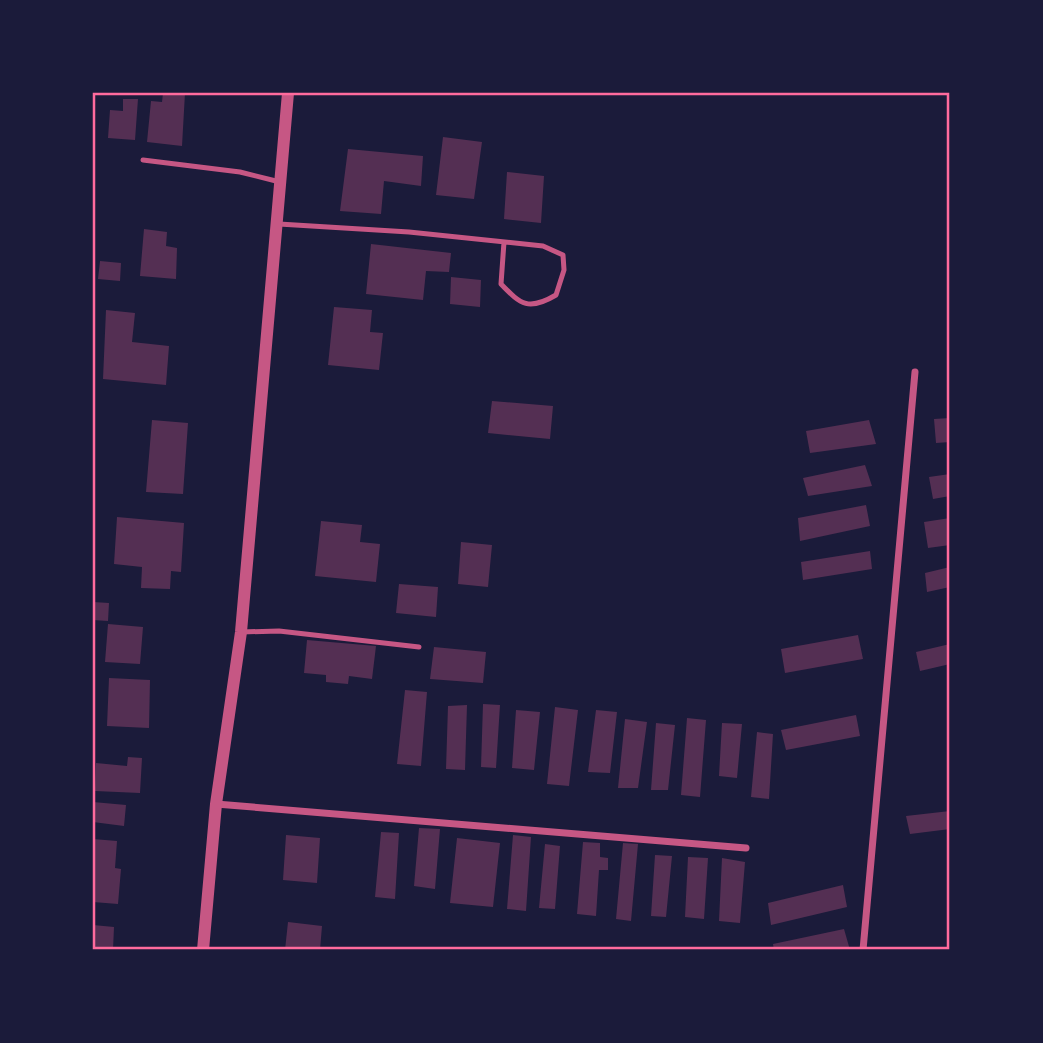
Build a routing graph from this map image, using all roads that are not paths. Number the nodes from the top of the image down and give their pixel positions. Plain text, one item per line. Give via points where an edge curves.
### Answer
1 (288, 93) edge
2 (143, 160) dead end
3 (280, 182) junction
4 (276, 223) junction
5 (505, 242) junction
6 (915, 372) dead end
7 (241, 632) junction
8 (419, 647) dead end
9 (216, 804) junction
10 (746, 848) dead end
11 (203, 950) edge
12 (863, 950) edge

1 - 3 street
2 - 3 lane via 240,172
3 - 4 street
4 - 5 lane
4 - 7 street
5 - 5 lane via 543,246 563,255 564,270 556,295 541,304 524,304 501,284
6 - 12 street
7 - 8 lane via 279,631
7 - 9 street
9 - 10 street
9 - 11 street

